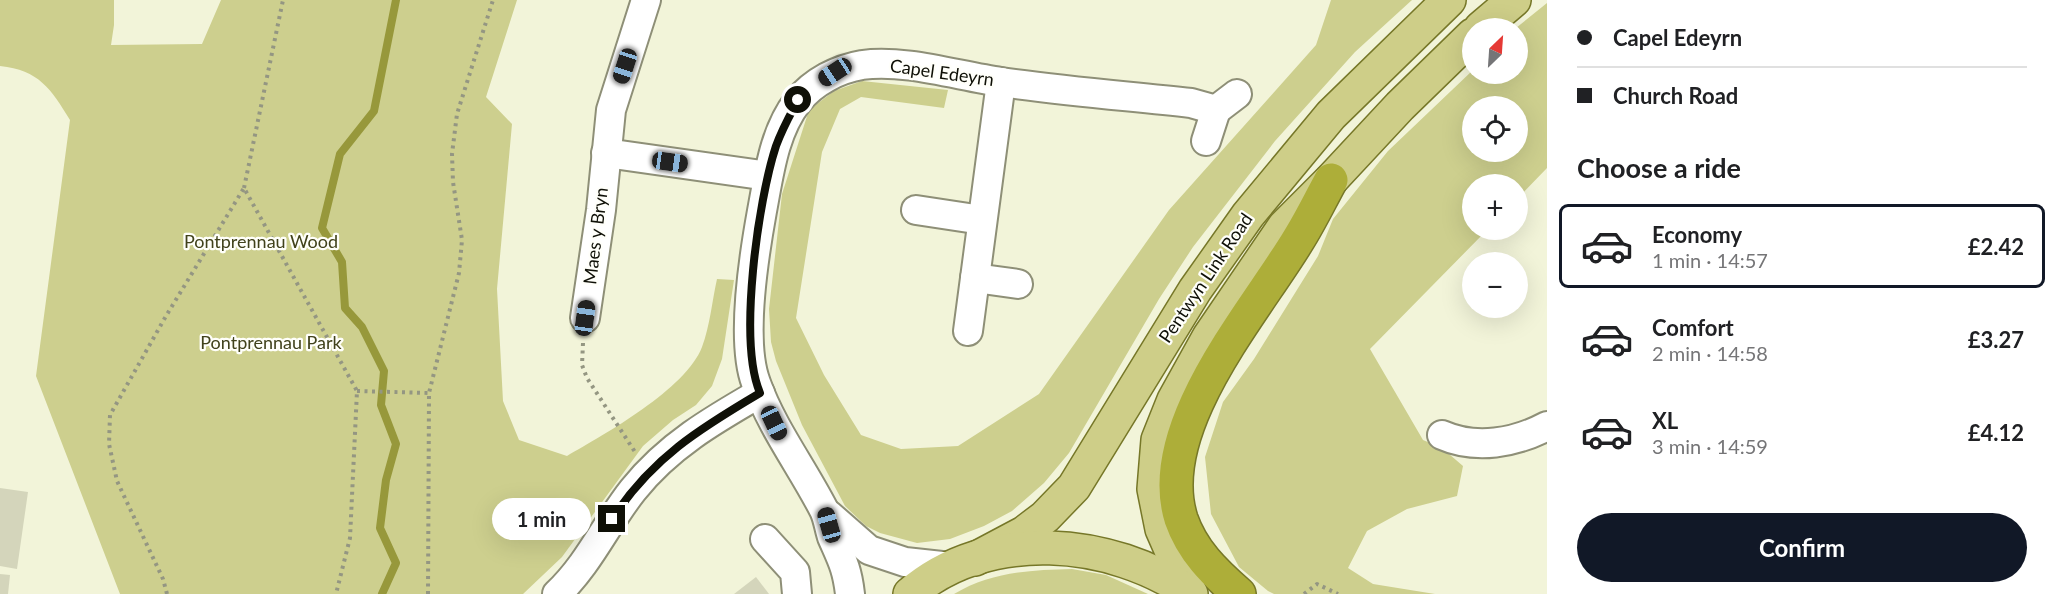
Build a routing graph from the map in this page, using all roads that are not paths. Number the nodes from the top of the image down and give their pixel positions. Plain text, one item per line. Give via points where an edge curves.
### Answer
1 (646, 0) edge
2 (1449, 0) edge
3 (1514, 0) edge
4 (1493, 18) edge
5 (1462, 46) edge
6 (1001, 82) junction
7 (1206, 141) dead end
8 (606, 153) junction
9 (768, 176) junction
10 (1331, 180) junction
11 (916, 210) dead end
12 (982, 220) junction
13 (975, 278) junction
14 (1018, 284) dead end
15 (585, 318) road end
16 (968, 331) dead end
17 (760, 393) junction
18 (1547, 426) edge
19 (1442, 435) dead end
20 (825, 512) junction
21 (765, 539) dead end
22 (963, 563) junction
23 (1191, 593) edge
24 (557, 594) edge
25 (797, 594) edge
26 (850, 594) edge
27 (910, 594) edge
28 (1239, 594) edge

1 - 8 street, Maes y Bryn via 611,110
2 - 22 main road, Pentwyn Link Road via 1332,115 1248,215 1184,307 1074,487 1024,533
3 - 4 main road
5 - 10 main road, Pentwyn Link Road
6 - 7 street, Capel Edeyrn via 1191,103 1227,102
6 - 9 street, Capel Edeyrn via 889,64 835,72 798,100 785,122
6 - 12 street
8 - 9 street
8 - 15 street, Maes y Bryn
9 - 17 street, Capel Edeyrn via 750,325 752,370
10 - 23 main road, Pentwyn Link Road via 1284,227 1243,285 1191,368 1161,430 1154,472 1158,512
10 - 28 highway via 1298,241 1222,356 1195,409 1179,454 1177,491 1181,520 1202,558
11 - 12 street
12 - 13 street
13 - 14 street
13 - 16 street
17 - 20 street, Capel Edeyrn
17 - 24 street via 664,456 634,489 584,563
18 - 19 street via 1495,444 1458,442
20 - 22 street, Capel Edeyrn via 869,549 905,562
20 - 26 street, Capel Edeyrn via 846,567
21 - 25 street via 795,572
22 - 23 main road via 1042,548 1095,553 1144,567
22 - 27 main road, Pentwyn Link Road

